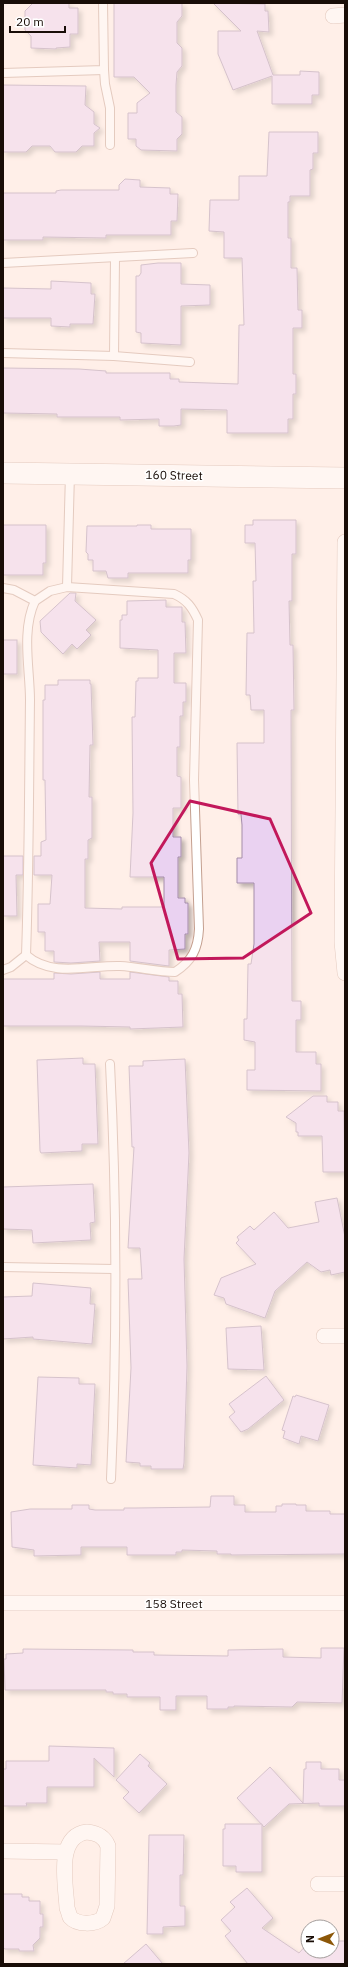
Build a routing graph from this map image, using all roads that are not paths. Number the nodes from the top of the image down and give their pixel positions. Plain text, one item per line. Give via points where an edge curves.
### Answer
1 (103, 3) edge
2 (104, 70) junction
3 (3, 73) edge
4 (110, 145) dead end
5 (193, 253) dead end
6 (115, 258) junction
7 (3, 263) edge
8 (3, 353) edge
9 (114, 356) junction
10 (190, 362) dead end
11 (3, 473) edge
12 (70, 473) junction
13 (345, 478) edge
14 (345, 542) edge
15 (67, 587) junction
16 (3, 588) edge
17 (35, 602) junction
18 (344, 773) edge
19 (26, 955) junction
20 (3, 970) edge
21 (345, 973) edge
22 (110, 1064) dead end
23 (3, 1267) edge
24 (114, 1269) junction
25 (324, 1336) dead end
26 (345, 1336) edge
27 (111, 1479) dead end
28 (3, 1603) edge
29 (345, 1603) edge
30 (3, 1851) edge
31 (66, 1852) junction
32 (318, 1884) dead end
33 (345, 1884) edge

1 - 2 lane
2 - 3 lane
2 - 4 lane via 110,108
5 - 6 lane
6 - 7 lane
6 - 9 lane
8 - 9 lane
9 - 10 lane
11 - 12 street, 160 Street
12 - 13 street, 160 Street
12 - 15 lane
14 - 18 street
15 - 17 lane via 50,591
15 - 19 lane via 174,594 185,599 193,608 198,620 194,780 198,942 194,954 175,972 120,966 54,968 35,963
16 - 17 lane via 14,590
17 - 19 lane via 29,617 28,634 29,865
18 - 21 street via 342,942
19 - 20 lane
22 - 24 lane via 116,1167
23 - 24 lane
24 - 27 lane via 115,1374
25 - 26 street
28 - 29 street, 158 Street
30 - 31 street
31 - 31 street via 70,1841 79,1833 94,1833 105,1839 108,1846 109,1874 107,1906 106,1913 99,1921 76,1921 70,1916 67,1908
32 - 33 street

